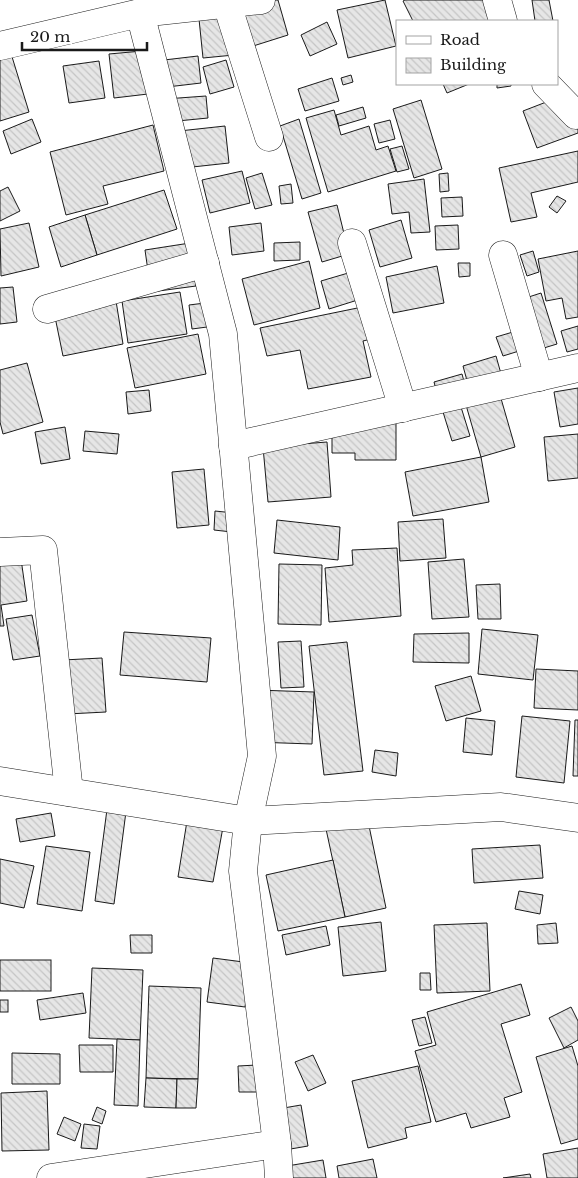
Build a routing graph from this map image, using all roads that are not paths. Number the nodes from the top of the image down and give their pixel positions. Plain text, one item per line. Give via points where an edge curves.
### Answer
1 (261, 0) edge
2 (498, 0) edge
3 (228, 4) junction
4 (140, 13) junction
5 (503, 20) edge
6 (0, 46) edge
7 (547, 85) edge
8 (576, 115) dead end
9 (269, 136) dead end
10 (352, 243) dead end
11 (503, 255) dead end
12 (205, 263) junction
13 (47, 309) dead end
14 (578, 368) edge
15 (539, 377) junction
16 (403, 408) junction
17 (234, 446) junction
18 (0, 552) edge
19 (0, 781) edge
20 (69, 792) junction
21 (578, 818) edge
22 (248, 821) junction
23 (277, 1144) junction
24 (51, 1178) edge
25 (279, 1178) edge

1 - 3 street
2 - 5 street
3 - 4 street
3 - 9 street
4 - 6 street
4 - 12 street
7 - 8 street
10 - 16 street
11 - 15 street
12 - 13 street
12 - 17 street via 223,334
14 - 15 street
15 - 16 street
16 - 17 street
17 - 22 street via 262,756
18 - 20 street via 42,550
19 - 20 street
20 - 22 street
21 - 22 street via 501,807
22 - 23 street via 243,871
23 - 24 street
23 - 25 street

